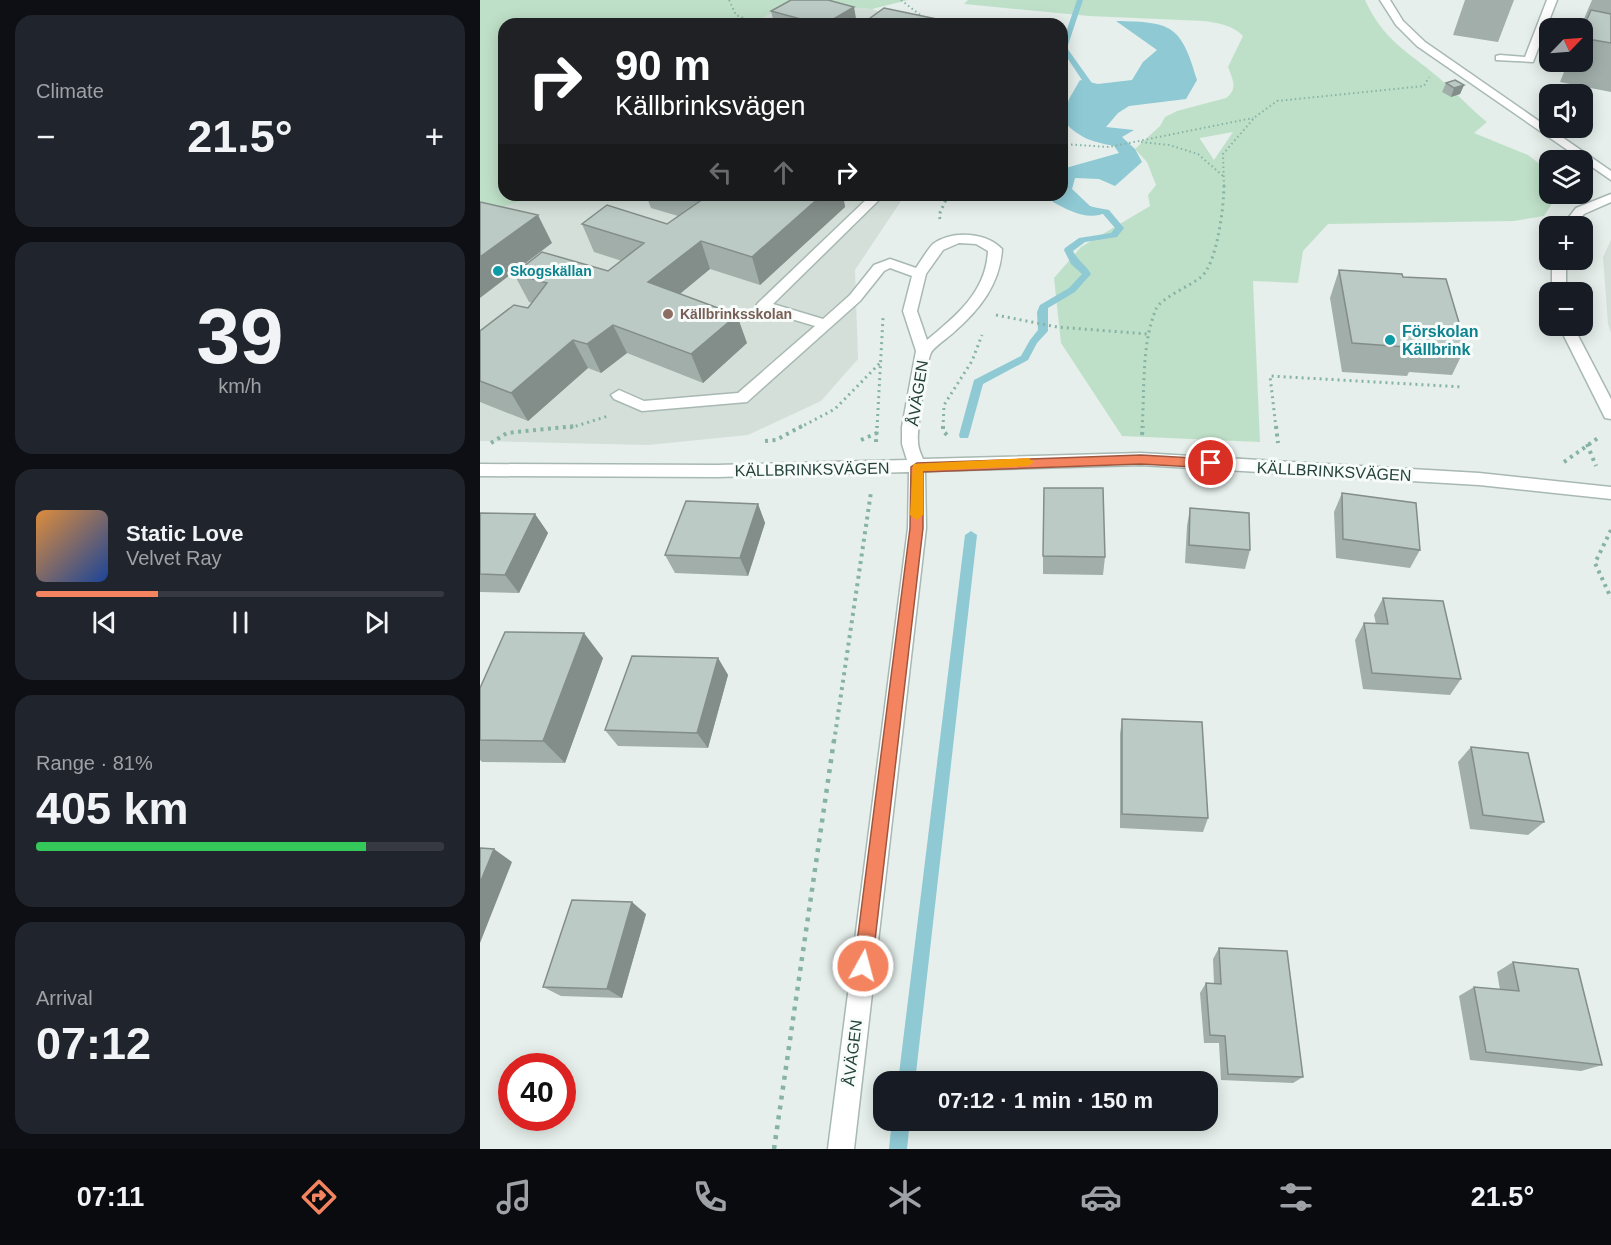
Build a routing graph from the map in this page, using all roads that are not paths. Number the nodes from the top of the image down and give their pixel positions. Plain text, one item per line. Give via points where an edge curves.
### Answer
1 (1385, 0) edge
2 (1552, 0) edge
3 (1500, 58) dead end
4 (1611, 176) edge
5 (1611, 198) edge
6 (873, 201) edge
7 (1576, 216) edge
8 (919, 274) junction
9 (825, 324) junction
10 (1571, 336) edge
11 (923, 351) junction
12 (620, 395) dead end
13 (1611, 414) edge
14 (917, 467) junction
15 (480, 470) edge
16 (1611, 493) edge
17 (841, 1149) edge

1 - 4 street via 1399,23 1421,44
2 - 3 street via 1529,60
5 - 7 street
6 - 9 street via 763,306
8 - 9 street via 890,263 879,268 855,298
8 - 11 street, ÅVÄGEN via 910,310
8 - 11 street, ÅVÄGEN via 939,247 957,239 979,240 995,249 996,266 972,309
9 - 12 street via 741,398 642,406
10 - 13 street
11 - 14 street, ÅVÄGEN via 910,427
14 - 15 street, KÄLLBRINKSVÄGEN
14 - 16 street, KÄLLBRINKSVÄGEN via 1141,459 1479,478
14 - 17 street, ÅVÄGEN via 917,528

